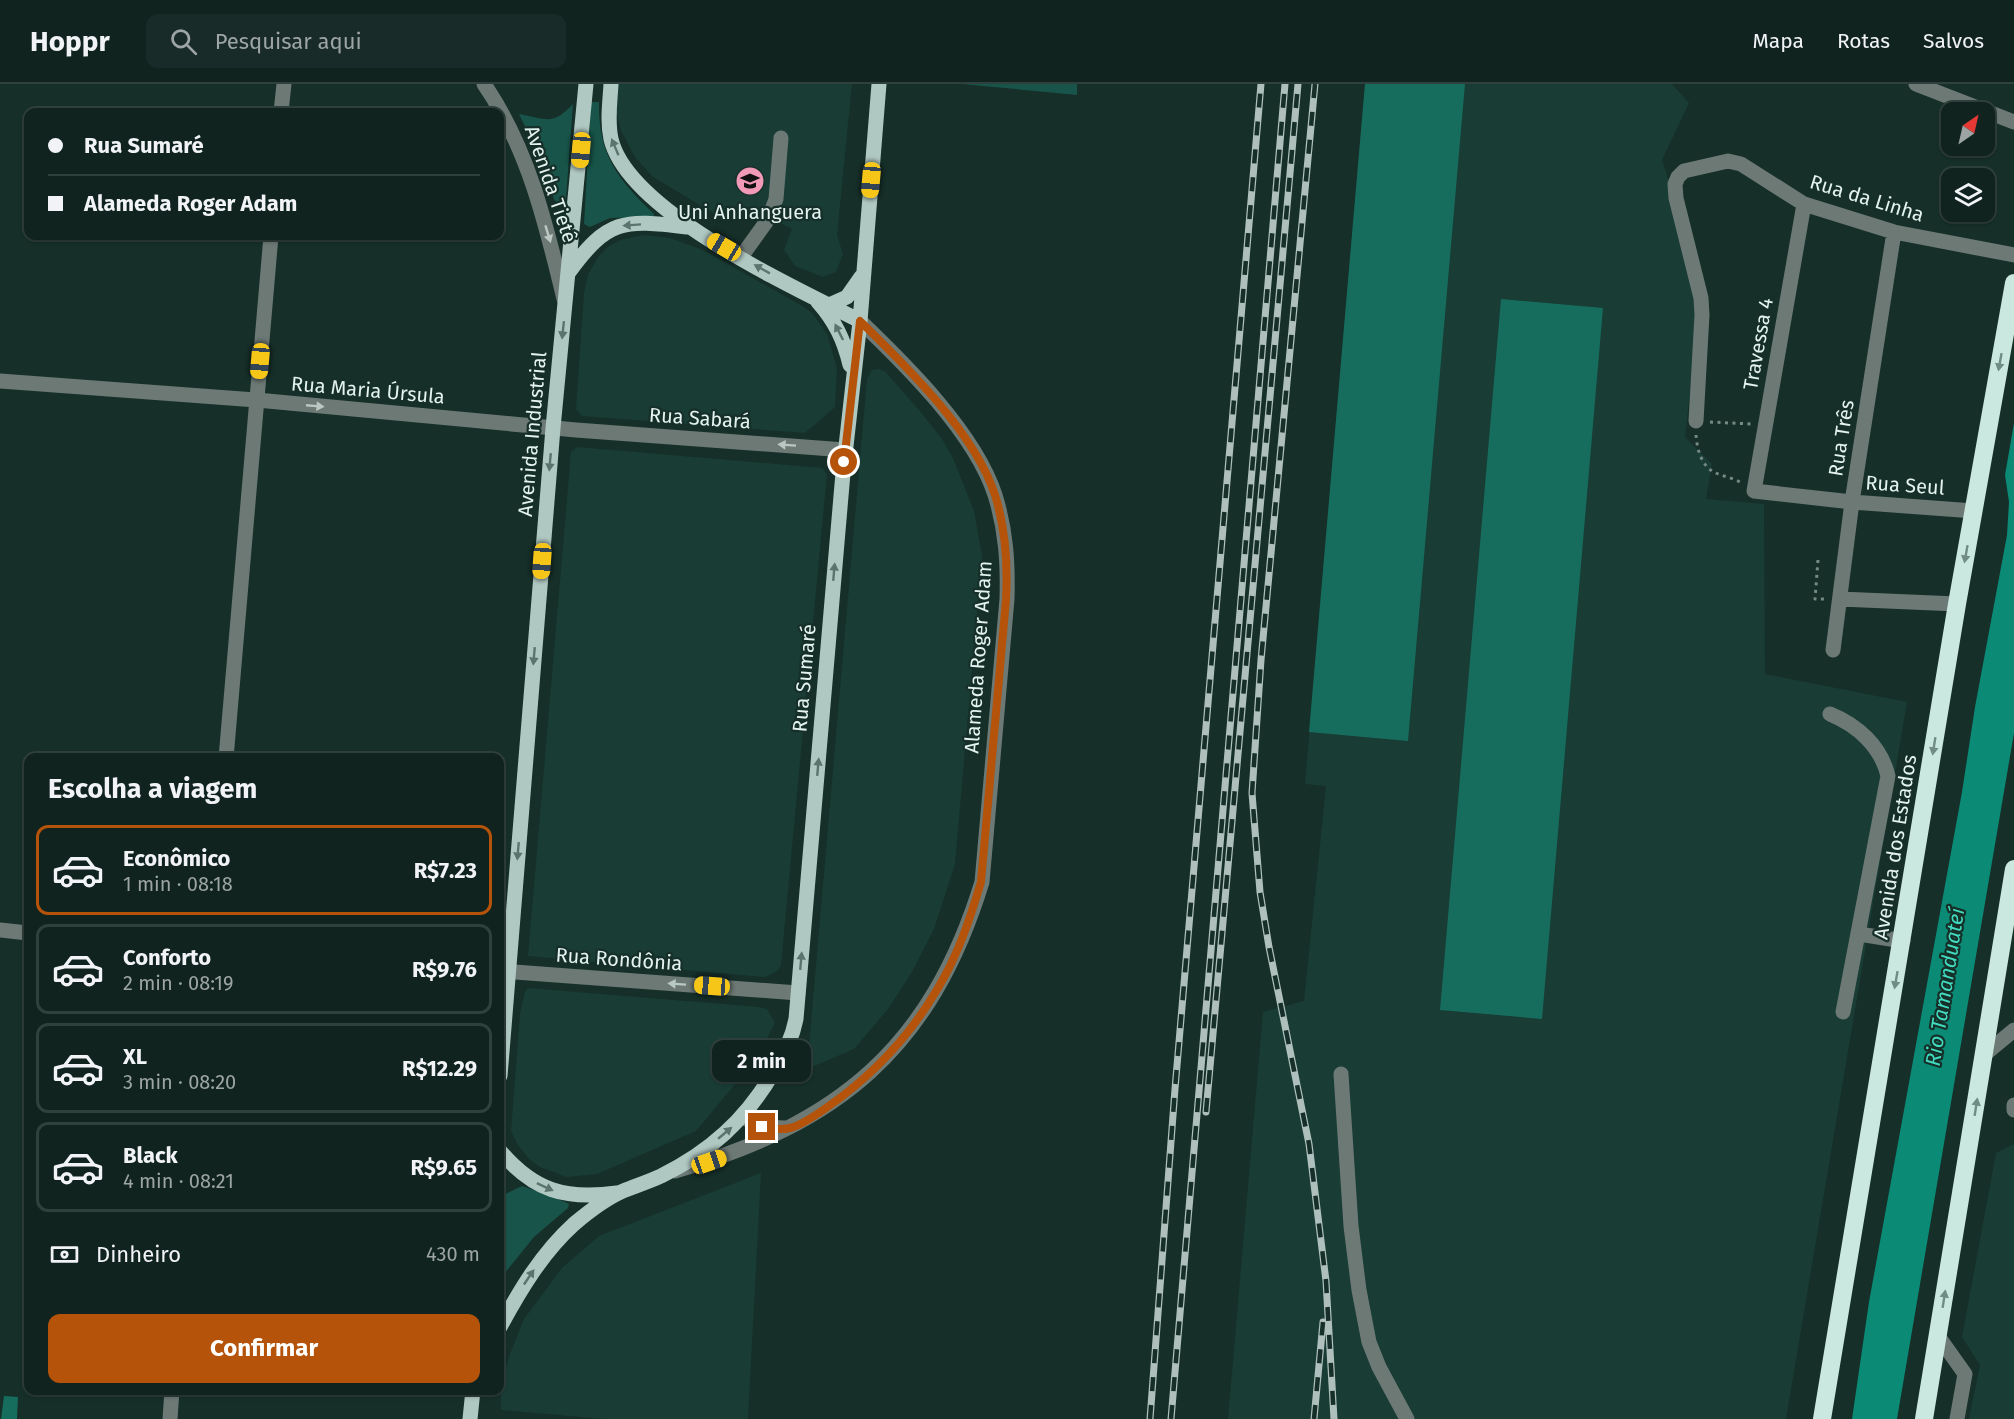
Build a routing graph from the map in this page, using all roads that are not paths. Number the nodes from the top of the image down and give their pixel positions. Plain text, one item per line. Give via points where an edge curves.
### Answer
1 (284, 84) edge
2 (484, 84) edge
3 (586, 84) edge
4 (611, 84) edge
5 (879, 84) edge
6 (1916, 84) edge
7 (281, 108) edge
8 (498, 108) edge
9 (504, 117) edge
10 (2014, 122) edge
11 (781, 138) dead end
12 (1804, 204) junction
13 (690, 228) junction
14 (1894, 232) junction
15 (271, 240) edge
16 (2014, 255) edge
17 (741, 257) junction
18 (569, 273) junction
19 (862, 274) junction
20 (2014, 284) edge
21 (813, 298) junction
22 (566, 304) junction
23 (829, 305) junction
24 (860, 321) junction
25 (853, 374) junction
26 (0, 381) edge
27 (257, 400) junction
28 (1696, 421) road end
29 (553, 428) junction
30 (845, 450) junction
31 (1754, 491) joint
32 (1852, 502) junction
33 (1974, 511) junction
34 (1840, 599) junction
35 (1958, 604) junction
36 (1833, 650) dead end
37 (1830, 714) dead end
38 (226, 753) edge
39 (2014, 869) edge
40 (0, 930) edge
41 (24, 933) edge
42 (1859, 934) junction
43 (1903, 941) junction
44 (504, 971) edge
45 (798, 993) junction
46 (1843, 1012) dead end
47 (2014, 1030) edge
48 (1985, 1054) junction
49 (1341, 1074) dead end
50 (2014, 1104) edge
51 (2014, 1110) edge
52 (743, 1117) junction
53 (791, 1128) junction
54 (504, 1155) edge
55 (661, 1176) junction
56 (620, 1192) junction
57 (504, 1320) edge
58 (1938, 1336) junction
59 (172, 1395) edge
60 (472, 1395) edge
61 (170, 1419) edge
62 (470, 1419) edge
63 (1407, 1419) edge
64 (1822, 1419) edge
65 (1924, 1419) edge
66 (1957, 1419) edge

1 - 7 street
2 -> 8 street, Avenida Tietê
3 - 18 main road, Avenida Industrial
13 -> 4 main road, Alameda Roger Adam via 663,209 629,172 612,140
5 - 19 main road, Rua Sumaré
6 - 10 street
9 -> 22 street, Avenida Tietê via 524,161
11 - 17 street via 776,199 770,218
12 - 14 street, Rua da Linha
12 - 28 street, Rua da Linha via 1741,164 1728,161 1684,171 1678,177 1676,198 1701,298
12 - 31 street, Travessa 4
13 - 17 main road, Alameda Roger Adam
13 -> 18 main road, Alameda Roger Adam via 638,224 609,229 587,248
14 - 16 street, Rua da Linha
14 - 32 street, Rua Três
15 - 27 street
21 -> 17 main road, Alameda Roger Adam
18 - 22 main road, Avenida Industrial
19 - 23 main road via 847,297
19 - 24 main road, Rua Sumaré
20 -> 33 highway, Avenida dos Estados
21 - 23 main road, Alameda Roger Adam
25 -> 21 main road via 838,327
22 -> 29 main road, Avenida Industrial
23 - 24 main road, Alameda Roger Adam
24 - 25 main road, Rua Sumaré
24 - 53 street, Alameda Roger Adam via 905,364 972,449 994,492 1004,532 1006,600 981,882 969,923 938,988 882,1062 837,1101
25 - 30 main road, Rua Sumaré
26 - 27 street, Rua Maria Úrsula
27 -> 29 street, Rua Maria Úrsula
27 - 38 street
30 -> 29 street, Rua Sabará
29 -> 44 main road, Avenida Industrial
45 -> 30 main road, Rua Sumaré
31 - 32 street, Rua Seul
32 - 33 street, Rua Seul
32 - 34 street, Rua Três
33 -> 35 highway, Avenida dos Estados
34 - 35 street
34 - 36 street, Rua Três
35 -> 43 highway, Avenida dos Estados
37 - 42 street via 1862,732 1888,776
39 - 48 highway
40 - 41 street
42 - 43 street
42 - 46 street
43 -> 64 highway, Avenida dos Estados
45 -> 44 street, Rua Rondônia
45 - 52 main road, Rua Sumaré via 788,1046
47 - 48 street
58 -> 48 highway
49 - 63 street via 1351,1226 1361,1301 1369,1342
50 - 51 street
52 - 53 street via 762,1127
55 -> 52 main road, Rua Sumaré via 707,1148
53 - 55 street, Alameda Roger Adam via 734,1153
54 -> 56 main road, Rua Sumaré via 524,1175 562,1194 590,1197
55 - 56 main road, Rua Sumaré
57 -> 56 main road, Rua Sumaré via 545,1255 574,1224
58 - 65 highway
58 - 66 street via 1965,1374
59 - 61 street
60 - 62 main road

